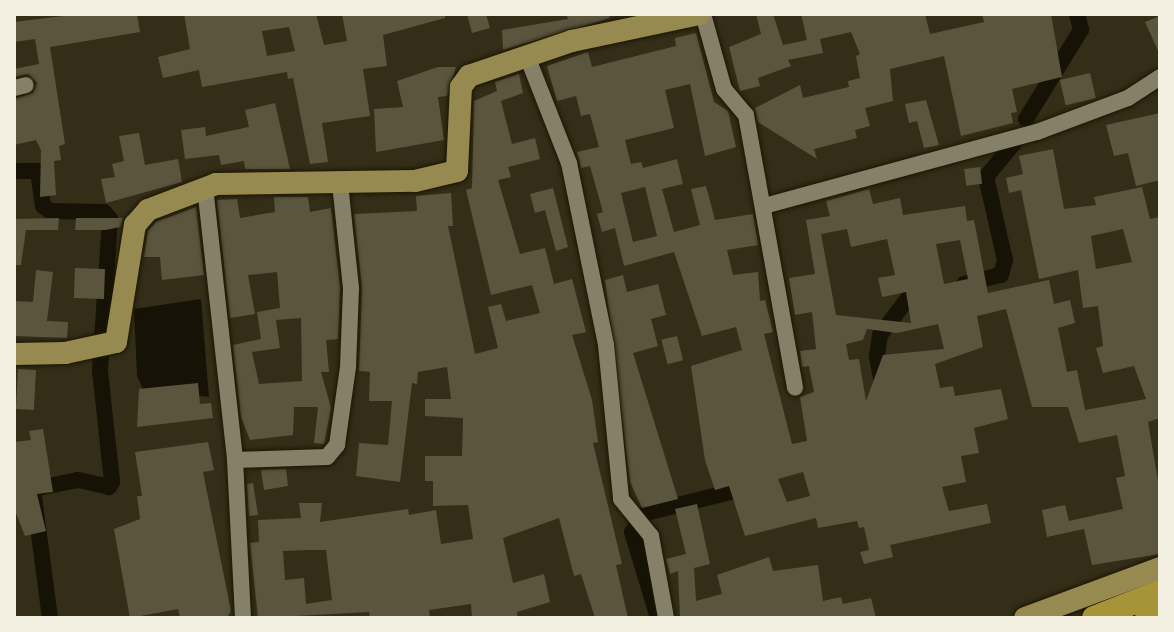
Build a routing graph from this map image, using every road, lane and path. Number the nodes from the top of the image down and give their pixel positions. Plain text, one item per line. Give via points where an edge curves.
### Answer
1 (701, 14) edge
2 (527, 56) junction
3 (1160, 77) edge
4 (340, 184) junction
5 (205, 187) junction
6 (764, 206) junction
7 (14, 354) edge
8 (795, 388) dead end
9 (235, 460) junction
10 (1160, 568) edge
11 (1160, 592) edge
12 (1160, 613) edge
13 (243, 618) edge
14 (666, 618) edge
15 (1025, 618) edge
16 (1094, 618) edge
17 (1147, 618) edge

1 - 2 street
1 - 6 street via 724,89 746,115
2 - 4 street via 469,76 461,87 457,171 415,181
2 - 14 street via 569,163 606,345 621,499 647,528
3 - 6 street via 1128,98 1037,132
4 - 5 street
4 - 9 street via 351,288 348,367 337,445 327,457
5 - 7 street via 140,216 116,342
5 - 9 street
6 - 8 street
9 - 13 street
10 - 15 street
11 - 16 main road
12 - 17 main road

